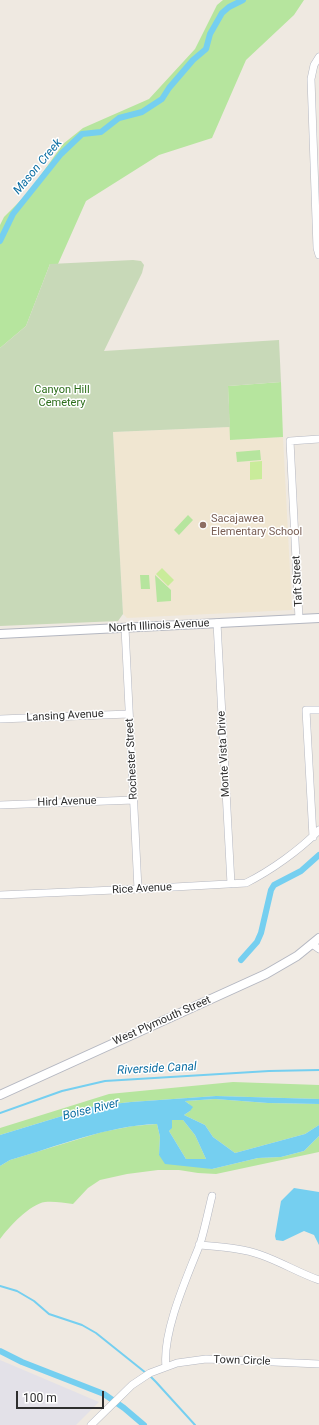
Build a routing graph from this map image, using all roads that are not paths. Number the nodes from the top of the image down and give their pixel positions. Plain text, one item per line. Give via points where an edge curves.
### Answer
1 (319, 57) edge
2 (316, 126) edge
3 (317, 196) edge
4 (319, 255) edge
5 (319, 439) edge
6 (319, 618) edge
7 (300, 619) junction
8 (216, 623) junction
9 (125, 628) junction
10 (0, 634) edge
11 (319, 710) edge
12 (129, 714) junction
13 (0, 719) edge
14 (134, 800) junction
15 (0, 805) edge
16 (319, 830) edge
17 (313, 837) junction
18 (231, 884) junction
19 (138, 889) junction
20 (0, 895) edge
21 (319, 938) edge
22 (316, 946) edge
23 (0, 1095) edge
24 (212, 1196) dead end
25 (199, 1245) junction
26 (319, 1280) edge
27 (319, 1364) edge
28 (166, 1366) junction
29 (90, 1425) edge

1 - 2 street via 314,64 311,79
2 - 3 street
3 - 4 street
5 - 7 street, Taft Street via 290,440
6 - 7 street, North Illinois Avenue
7 - 8 street, North Illinois Avenue
8 - 9 street, North Illinois Avenue
8 - 18 street, Monte Vista Drive
9 - 10 street, North Illinois Avenue
9 - 12 street, Rochester Street
11 - 17 street via 306,710
12 - 13 street, Lansing Avenue
12 - 14 street, Rochester Street
14 - 15 street, Hird Avenue
14 - 19 street, Rochester Street
16 - 17 street, Rice Avenue
17 - 18 street, Rice Avenue via 260,876 246,883
18 - 19 street, Rice Avenue
19 - 20 street, Rice Avenue
21 - 22 street, West Plymouth Street
22 - 23 street, West Plymouth Street via 266,974
24 - 25 street
25 - 26 street via 256,1253
25 - 28 street via 174,1314 166,1344
27 - 28 street, Town Circle via 206,1359
28 - 29 street, Town Circle via 132,1385

